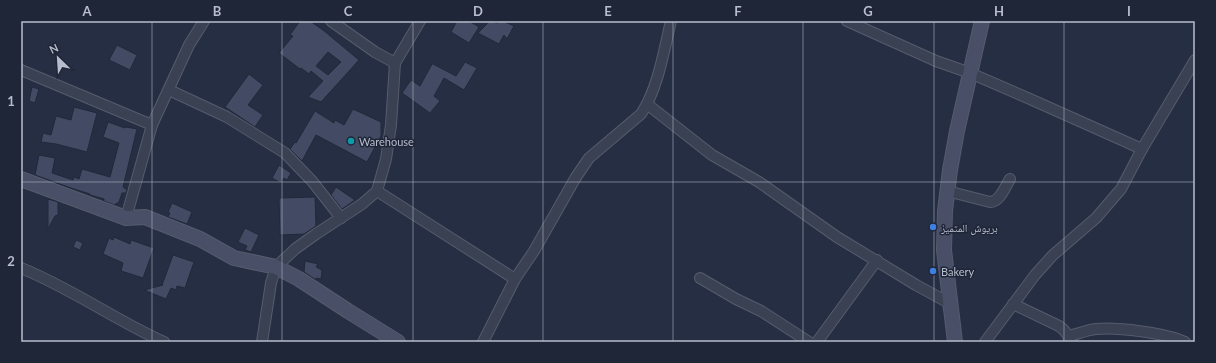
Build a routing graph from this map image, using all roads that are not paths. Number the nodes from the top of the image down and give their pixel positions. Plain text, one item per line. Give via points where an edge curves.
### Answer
1 (204, 21) edge
2 (331, 21) edge
3 (420, 21) edge
4 (671, 21) edge
5 (847, 21) edge
6 (982, 21) edge
7 (1195, 60) edge
8 (395, 63) junction
9 (21, 70) edge
10 (970, 73) junction
11 (169, 90) junction
12 (647, 104) junction
13 (152, 124) junction
14 (1142, 150) junction
15 (21, 179) edge
16 (1010, 179) dead end
17 (947, 190) junction
18 (377, 191) junction
19 (126, 218) junction
20 (341, 218) junction
21 (876, 260) junction
22 (276, 267) junction
23 (21, 268) edge
24 (700, 278) dead end
25 (515, 279) junction
26 (951, 304) junction
27 (1013, 304) junction
28 (1069, 339) edge
29 (164, 342) edge
30 (262, 342) edge
31 (398, 342) edge
32 (483, 342) edge
33 (809, 342) edge
34 (817, 342) edge
35 (955, 342) edge
36 (985, 342) edge
37 (1185, 342) edge

1 - 11 street via 189,46
2 - 8 street
3 - 8 street
4 - 12 street
5 - 10 street
6 - 10 street
7 - 14 street
8 - 18 street via 391,125 386,160
9 - 13 street
10 - 14 street
10 - 17 street via 956,131
11 - 13 street
11 - 20 street via 227,117 285,153 312,181
12 - 21 street via 712,155 759,182 837,237
12 - 25 street via 641,114 589,158
13 - 19 street
14 - 27 street via 1121,189 1096,218 1053,255
15 - 19 street
16 - 17 street via 998,200 994,202
17 - 26 street via 944,250
18 - 20 street
18 - 25 street
19 - 22 street via 145,217 200,238 234,258
20 - 22 street via 295,249
21 - 26 street
21 - 34 street
22 - 30 street
22 - 31 street
23 - 29 street via 43,277
24 - 33 street via 762,311
25 - 32 street
26 - 35 street
27 - 28 street via 1059,326 1065,330
27 - 36 street
28 - 37 street via 1095,329 1127,330

